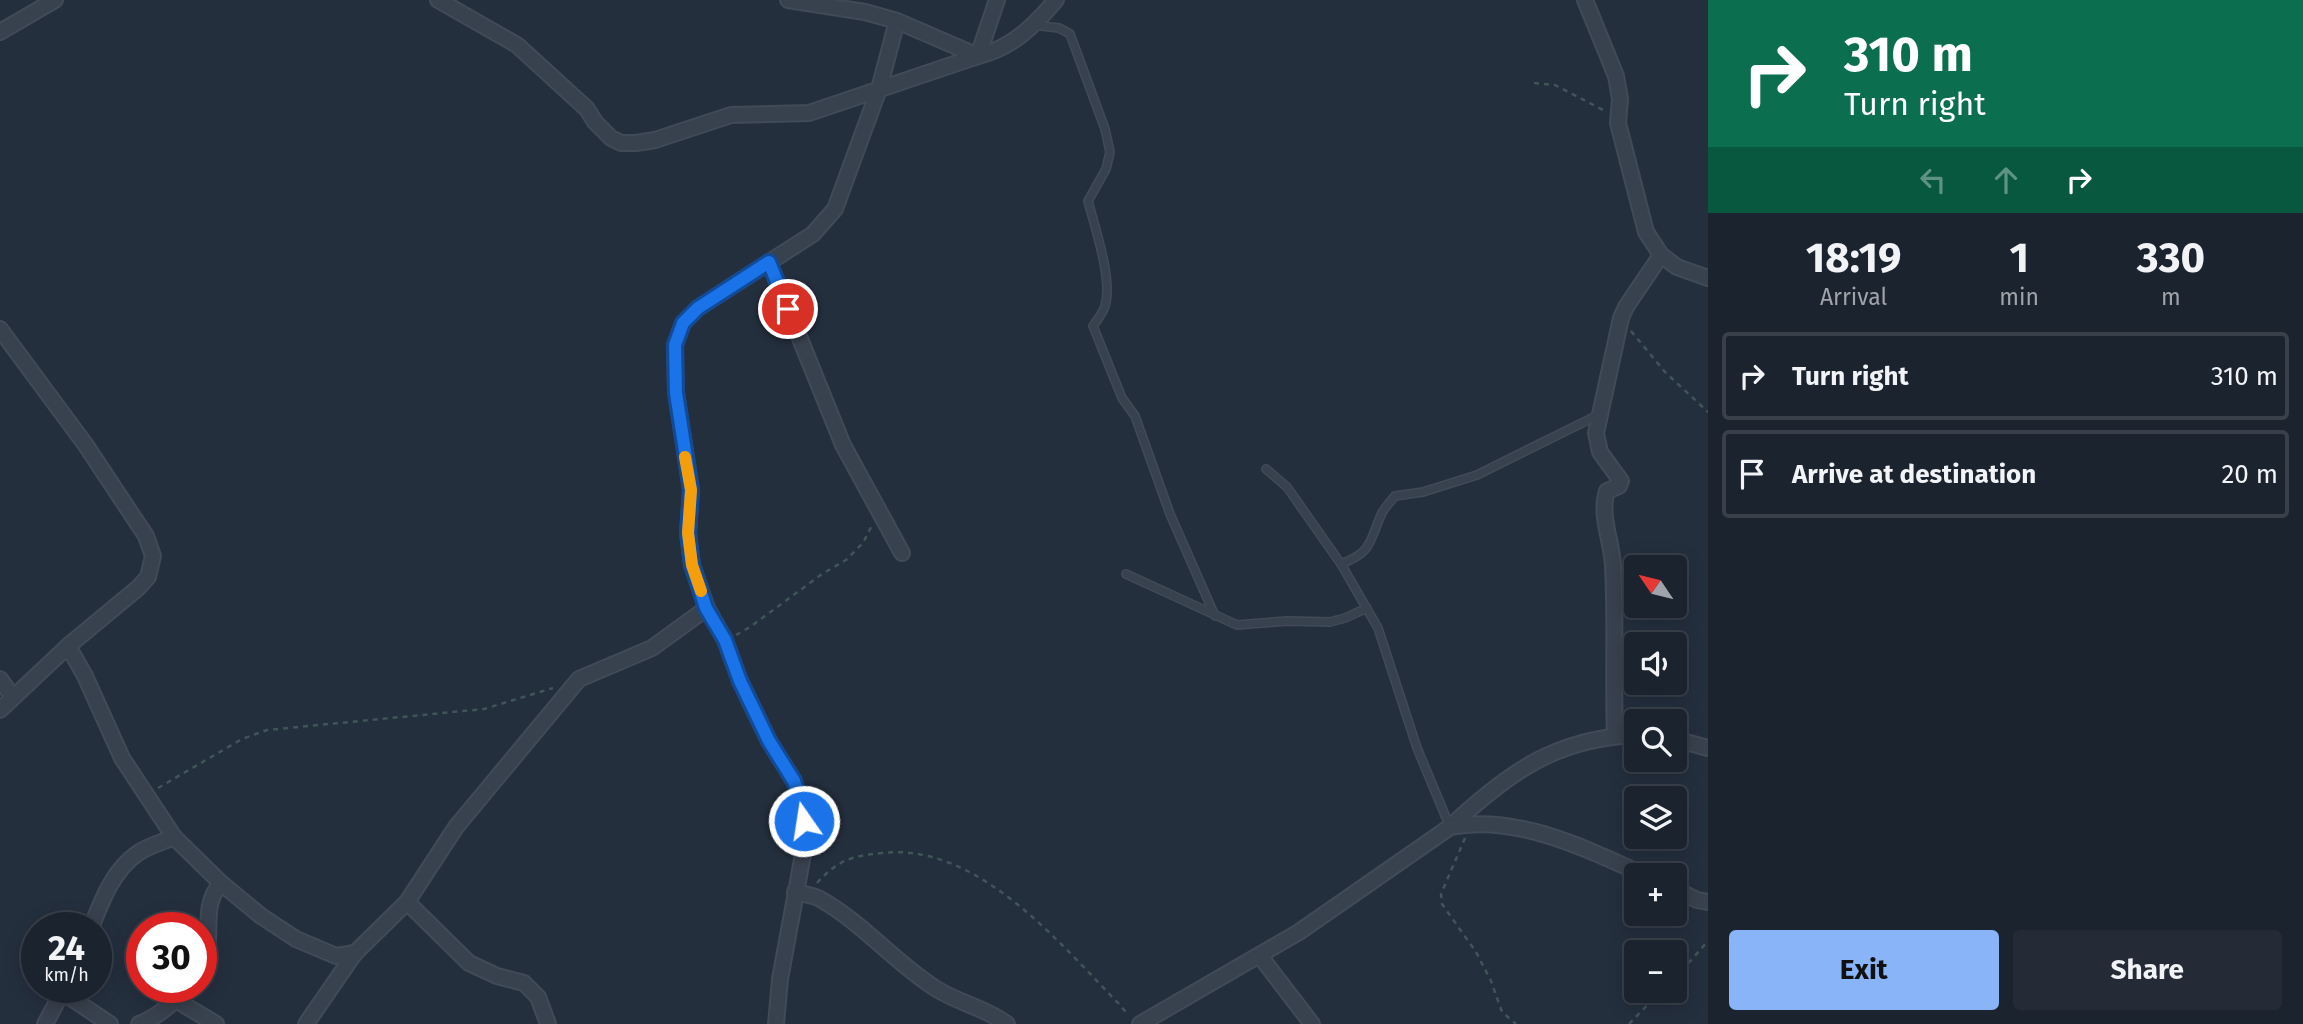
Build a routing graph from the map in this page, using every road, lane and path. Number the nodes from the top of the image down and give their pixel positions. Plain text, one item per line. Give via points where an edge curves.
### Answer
1 (54, 0) edge
2 (438, 0) edge
3 (788, 0) edge
4 (997, 0) edge
5 (1056, 0) edge
6 (1585, 0) edge
7 (897, 21) junction
8 (1033, 25) junction
9 (0, 32) edge
10 (978, 55) junction
11 (1534, 83) dead end
12 (879, 89) junction
13 (1618, 123) junction
14 (1661, 255) junction
15 (769, 262) junction
16 (1708, 278) edge
17 (1621, 318) junction
18 (0, 329) edge
19 (1708, 412) edge
20 (1599, 415) junction
21 (1266, 470) dead end
22 (878, 507) junction
23 (902, 553) dead end
24 (1341, 564) junction
25 (1126, 574) dead end
26 (706, 608) junction
27 (1367, 608) junction
28 (1215, 616) junction
29 (725, 640) junction
30 (68, 646) junction
31 (0, 679) edge
32 (553, 688) dead end
33 (12, 696) junction
34 (0, 710) edge
35 (1615, 736) junction
36 (1624, 736) edge
37 (1687, 743) edge
38 (1708, 748) edge
39 (147, 794) junction
40 (1472, 822) junction
41 (1450, 827) junction
42 (174, 837) junction
43 (1624, 866) edge
44 (221, 883) junction
45 (801, 893) junction
46 (1687, 895) edge
47 (407, 902) junction
48 (1708, 902) edge
49 (97, 912) edge
50 (208, 912) edge
51 (1708, 941) edge
52 (355, 953) junction
53 (1260, 956) junction
54 (1687, 965) edge
55 (56, 1003) edge
56 (81, 1003) edge
57 (172, 1003) edge
58 (181, 1003) edge
59 (1649, 1003) edge
60 (1146, 1023) edge
61 (45, 1024) edge
62 (110, 1024) edge
63 (139, 1024) edge
64 (216, 1024) edge
65 (306, 1024) edge
66 (548, 1024) edge
67 (776, 1024) edge
68 (1007, 1024) edge
69 (1134, 1024) edge
70 (1312, 1024) edge
71 (1516, 1024) edge
72 (1629, 1024) edge

1 - 9 street
2 - 12 street via 517,45 621,143 655,140 731,115 810,113
3 - 7 street
4 - 10 street
5 - 8 street
6 - 13 street via 1616,76
7 - 10 street
7 - 12 street
8 - 10 street via 1006,47
8 - 28 lane via 1070,34 1105,129 1110,152 1106,169 1088,201 1106,288 1105,307 1094,326
10 - 12 street
11 - 13 path via 1555,85 1601,107
12 - 15 street via 835,209 813,234
13 - 14 street via 1641,218
14 - 16 street via 1676,267
14 - 17 street
15 - 22 street via 844,445
15 - 26 street via 698,308 683,323 675,345 676,393 691,490 688,533 692,565
17 - 19 path via 1665,372
17 - 20 street
18 - 30 street via 85,444 146,536 153,556 148,577 138,588
20 - 24 lane via 1477,475 1395,496 1382,513 1367,550
20 - 35 street via 1600,452 1621,481 1607,491 1603,505 1615,607
21 - 24 lane via 1287,487
22 - 23 street
22 - 29 path via 863,543 846,560
24 - 27 lane
25 - 28 lane
26 - 29 street
26 - 47 street via 652,648 579,679 456,827
27 - 28 lane via 1330,622 1237,625
27 - 41 lane
29 - 45 street via 740,681 794,781 802,805 806,838
30 - 33 street
30 - 39 street via 122,758
31 - 33 street
32 - 39 path via 484,709 267,730 242,739
33 - 34 street
35 - 36 street
35 - 41 street via 1590,739 1528,764 1489,790
37 - 38 street
39 - 42 street
40 - 41 street
40 - 43 street via 1531,831
40 - 71 path via 1441,894 1442,904 1476,952 1502,1012
41 - 53 street
42 - 44 street
42 - 49 street via 139,853 116,876
44 - 50 street
44 - 52 street via 296,939 335,956
45 - 67 street via 780,979
45 - 68 street via 818,898 864,929 932,986
45 - 69 path via 851,856 901,850 942,858 989,884 1043,926
46 - 48 street
47 - 52 street
47 - 66 street via 469,963 524,983 538,997
51 - 54 path
52 - 65 street
53 - 60 street
53 - 70 street
55 - 61 street
56 - 62 street
57 - 63 street
58 - 64 street
59 - 72 path

